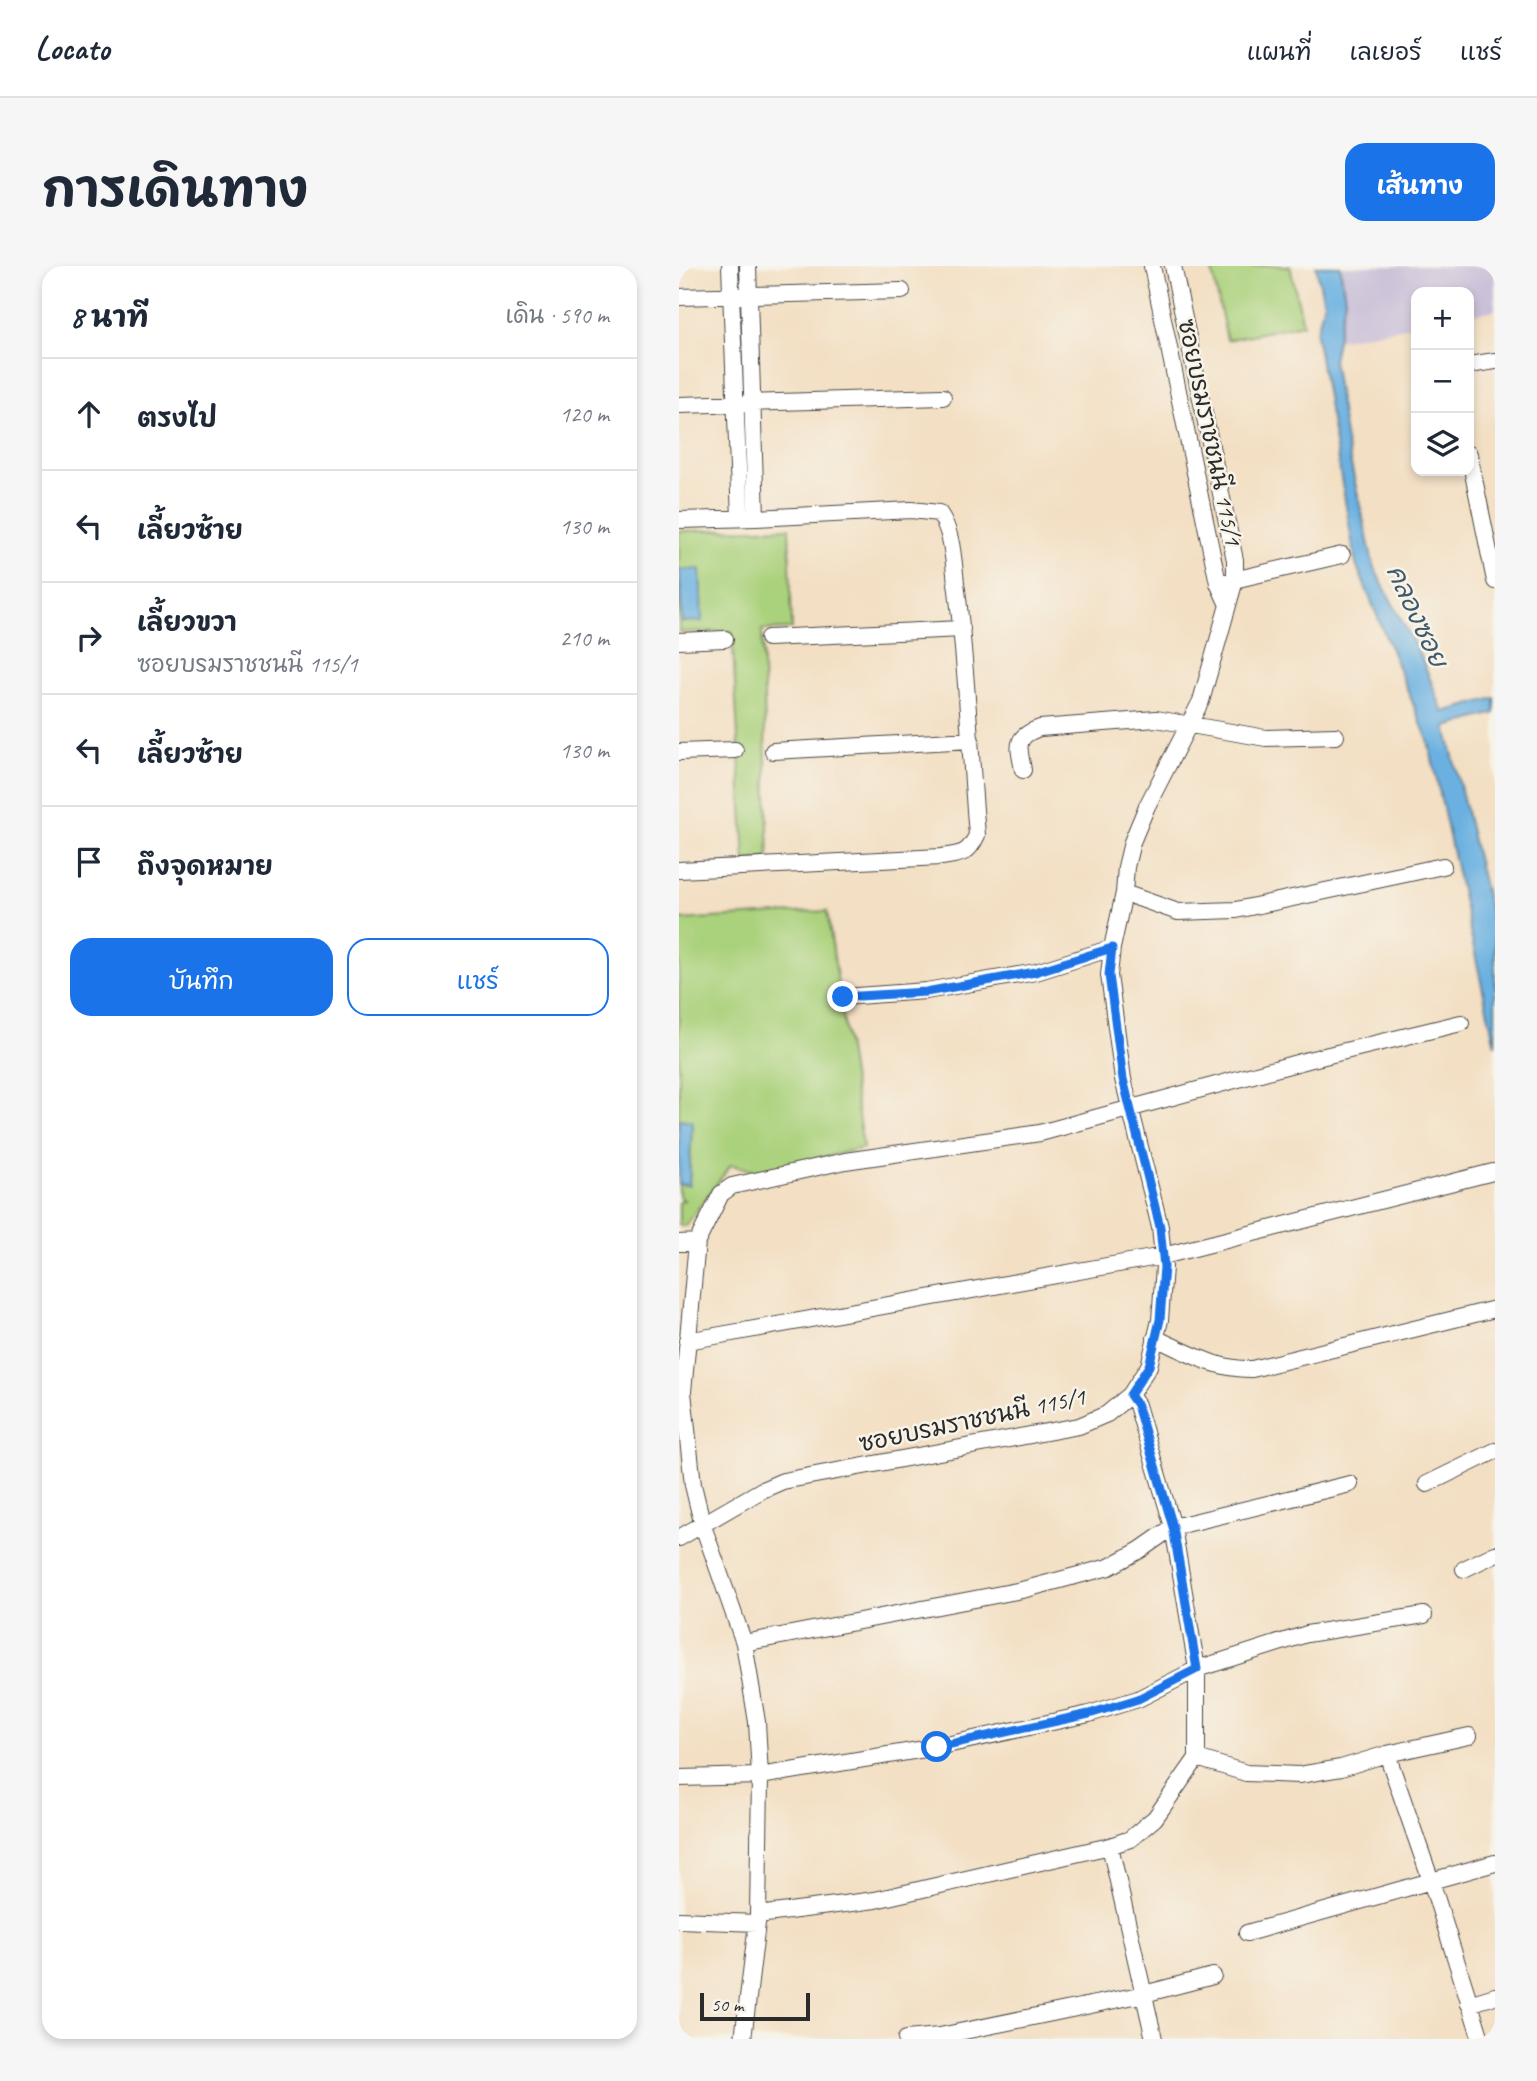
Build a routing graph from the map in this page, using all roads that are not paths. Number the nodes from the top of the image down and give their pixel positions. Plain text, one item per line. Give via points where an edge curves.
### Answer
1 (730, 266) edge
2 (748, 266) edge
3 (1152, 266) edge
4 (1173, 266) edge
5 (902, 291) dead end
6 (748, 295) junction
7 (730, 296) junction
8 (679, 297) edge
9 (1495, 361) edge
10 (1474, 364) edge
11 (1197, 386) junction
12 (1178, 390) junction
13 (943, 397) dead end
14 (734, 402) junction
15 (752, 402) junction
16 (679, 405) edge
17 (1474, 476) edge
18 (1220, 493) junction
19 (1201, 497) junction
20 (748, 518) junction
21 (679, 520) edge
22 (1342, 555) dead end
23 (1235, 580) junction
24 (1495, 581) edge
25 (1218, 583) junction
26 (1228, 605) junction
27 (962, 629) junction
28 (768, 638) dead end
29 (725, 639) dead end
30 (679, 641) edge
31 (1189, 725) junction
32 (1336, 736) dead end
33 (971, 740) junction
34 (735, 750) dead end
35 (773, 751) dead end
36 (679, 752) edge
37 (1023, 770) dead end
38 (1443, 866) dead end
39 (679, 870) edge
40 (1124, 893) junction
41 (1112, 948) junction
42 (843, 997) dead end
43 (1461, 1023) dead end
44 (1130, 1108) junction
45 (1493, 1172) dead end
46 (697, 1242) junction
47 (679, 1243) edge
48 (1163, 1256) junction
49 (1495, 1309) edge
50 (1156, 1338) junction
51 (687, 1342) junction
52 (1130, 1395) junction
53 (1495, 1451) edge
54 (1350, 1484) dead end
55 (1426, 1484) dead end
56 (703, 1526) junction
57 (1173, 1527) junction
58 (679, 1538) edge
59 (1495, 1554) edge
60 (1464, 1569) dead end
61 (1424, 1615) dead end
62 (744, 1643) junction
63 (1197, 1669) junction
64 (1469, 1736) dead end
65 (1387, 1754) junction
66 (1197, 1758) junction
67 (760, 1776) junction
68 (679, 1778) edge
69 (1110, 1846) junction
70 (1495, 1863) edge
71 (1431, 1881) junction
72 (758, 1919) junction
73 (679, 1920) edge
74 (1247, 1933) dead end
75 (1213, 1976) dead end
76 (1144, 1994) junction
77 (1495, 1996) edge
78 (1469, 2004) junction
79 (743, 2039) edge
80 (906, 2039) edge
81 (1154, 2039) edge
82 (1481, 2039) edge

1 - 7 street
2 - 6 street
3 - 12 street, ซอยบรมราชชนนี 115/1
4 - 11 street, ซอยบรมราชชนนี 115/1
5 - 6 street
6 - 7 street
6 - 15 street
7 - 8 street
7 - 14 street
9 - 10 street
11 - 12 street
11 - 18 street, ซอยบรมราชชนนี 115/1
12 - 19 street, ซอยบรมราชชนนี 115/1
13 - 15 street
14 - 15 street
14 - 16 street
14 - 20 street
15 - 20 street
17 - 24 street
18 - 19 street
18 - 23 street, ซอยบรมราชชนนี 115/1
19 - 25 street, ซอยบรมราชชนนี 115/1
20 - 21 street
20 - 27 street via 911,510 939,513 949,533
22 - 23 street
23 - 25 street
23 - 26 street, ซอยบรมราชชนนี 115/1
25 - 26 street, ซอยบรมราชชนนี 115/1
26 - 31 street, ซอยบรมราชชนนี 115/1 via 1201,701
27 - 28 street
27 - 33 street
29 - 30 street
31 - 32 street via 1266,738
31 - 37 street via 1156,719 1040,728 1021,738
31 - 40 street, ซอยบรมราชชนนี 115/1 via 1132,842
33 - 35 street
33 - 39 street via 977,835 971,848 961,854
34 - 36 street
38 - 40 street via 1214,912 1178,912
40 - 41 street, ซอยบรมราชชนนี 115/1
41 - 42 street via 1035,972 926,992
41 - 44 street, ซอยบรมราชชนนี 115/1 via 1109,975
43 - 44 street
44 - 46 street via 1040,1133 845,1161 732,1186 721,1194
44 - 48 street, ซอยบรมราชชนนี 115/1
45 - 48 street
46 - 47 street
46 - 51 street
48 - 50 street, ซอยบรมราชชนนี 115/1
48 - 51 street
49 - 50 street via 1252,1369 1216,1366
50 - 52 street, ซอยบรมราชชนนี 115/1 via 1149,1366
51 - 56 street via 684,1403 692,1485
52 - 56 street, ซอยบรมราชชนนี 115/1 via 1107,1414 1079,1426 783,1481
52 - 57 street via 1137,1405
53 - 55 street
54 - 57 street
56 - 58 street, ซอยบรมราชชนนี 115/1
56 - 62 street
57 - 62 street via 1109,1567 1023,1590
57 - 63 street
59 - 60 street
61 - 63 street via 1307,1634
62 - 67 street
63 - 66 street
63 - 67 street via 1138,1699 1089,1714 937,1747
64 - 65 street
65 - 66 street via 1299,1775 1245,1773
65 - 71 street
66 - 69 street via 1155,1818 1130,1839
67 - 68 street
67 - 72 street
69 - 72 street via 875,1900
69 - 76 street
70 - 71 street
71 - 74 street
71 - 78 street
72 - 73 street
72 - 79 street
75 - 76 street
76 - 80 street
76 - 81 street
77 - 78 street
78 - 82 street

